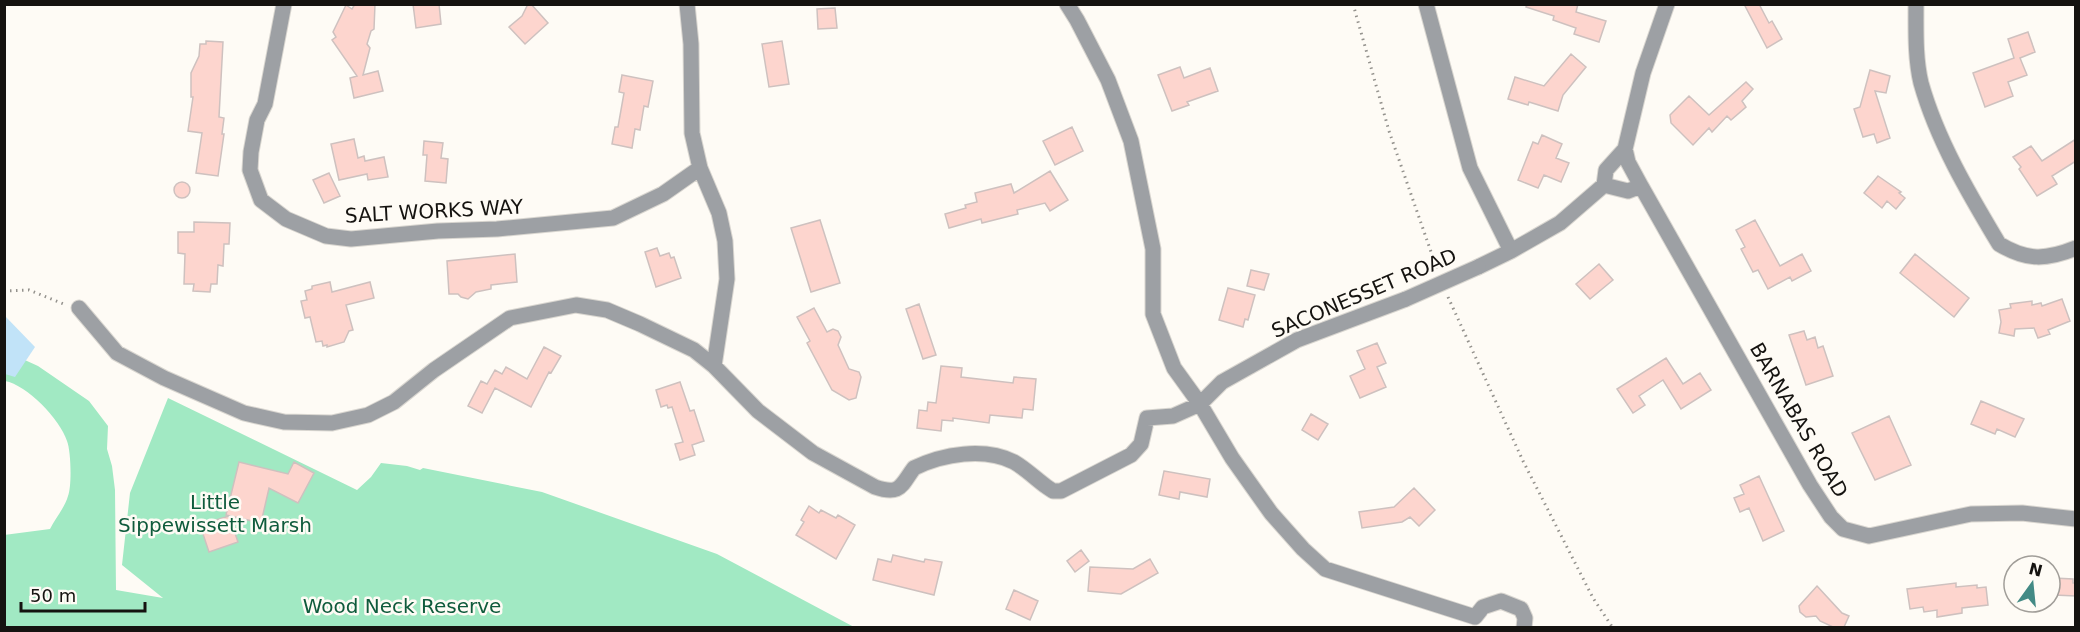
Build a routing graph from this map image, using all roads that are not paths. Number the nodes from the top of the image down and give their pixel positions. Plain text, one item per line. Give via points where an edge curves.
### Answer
1 (284, 4) edge
2 (687, 4) edge
3 (1067, 4) edge
4 (1426, 4) edge
5 (1667, 4) edge
6 (1916, 4) edge
7 (1625, 148) junction
8 (700, 168) junction
9 (1604, 185) junction
10 (1641, 186) junction
11 (2076, 248) edge
12 (1511, 251) junction
13 (73, 307) road end
14 (714, 366) junction
15 (1200, 404) junction
16 (2076, 519) edge
17 (1476, 622) edge
18 (1524, 627) edge

1 - 8 street, SALT WORKS WAY via 265,104 257,120 250,170 261,200 286,219 326,236 351,239 613,218 663,194
2 - 8 street via 692,133
3 - 15 street via 1108,80 1131,141 1153,249 1153,314 1174,368
4 - 12 street via 1470,168
5 - 7 street, SACONESSET ROAD via 1643,73
6 - 11 street via 1921,81 1939,135 1999,244 2016,254 2038,258
7 - 9 street, SACONESSET ROAD via 1606,170
7 - 10 street, BARNABAS ROAD
8 - 14 street via 726,241 728,279
9 - 10 street via 1628,191
9 - 12 street, SACONESSET ROAD via 1560,223
10 - 16 street, BARNABAS ROAD via 1810,485 1843,529 1869,536 1971,514 2022,513
12 - 15 street, SACONESSET ROAD, bridge via 1406,299 1297,340 1222,382
13 - 14 street, SACONESSET ROAD via 129,361 244,413 284,422 332,423 368,415 394,402 510,318 576,305 607,310 640,324 694,350
14 - 15 street, SACONESSET ROAD via 758,411 813,453 884,490 898,490 914,468 924,463 975,453 1012,461 1053,490 1064,490 1131,455 1141,444 1147,418 1173,416
15 - 17 street via 1271,513 1325,569
17 - 18 street via 1483,608 1501,601 1521,609

